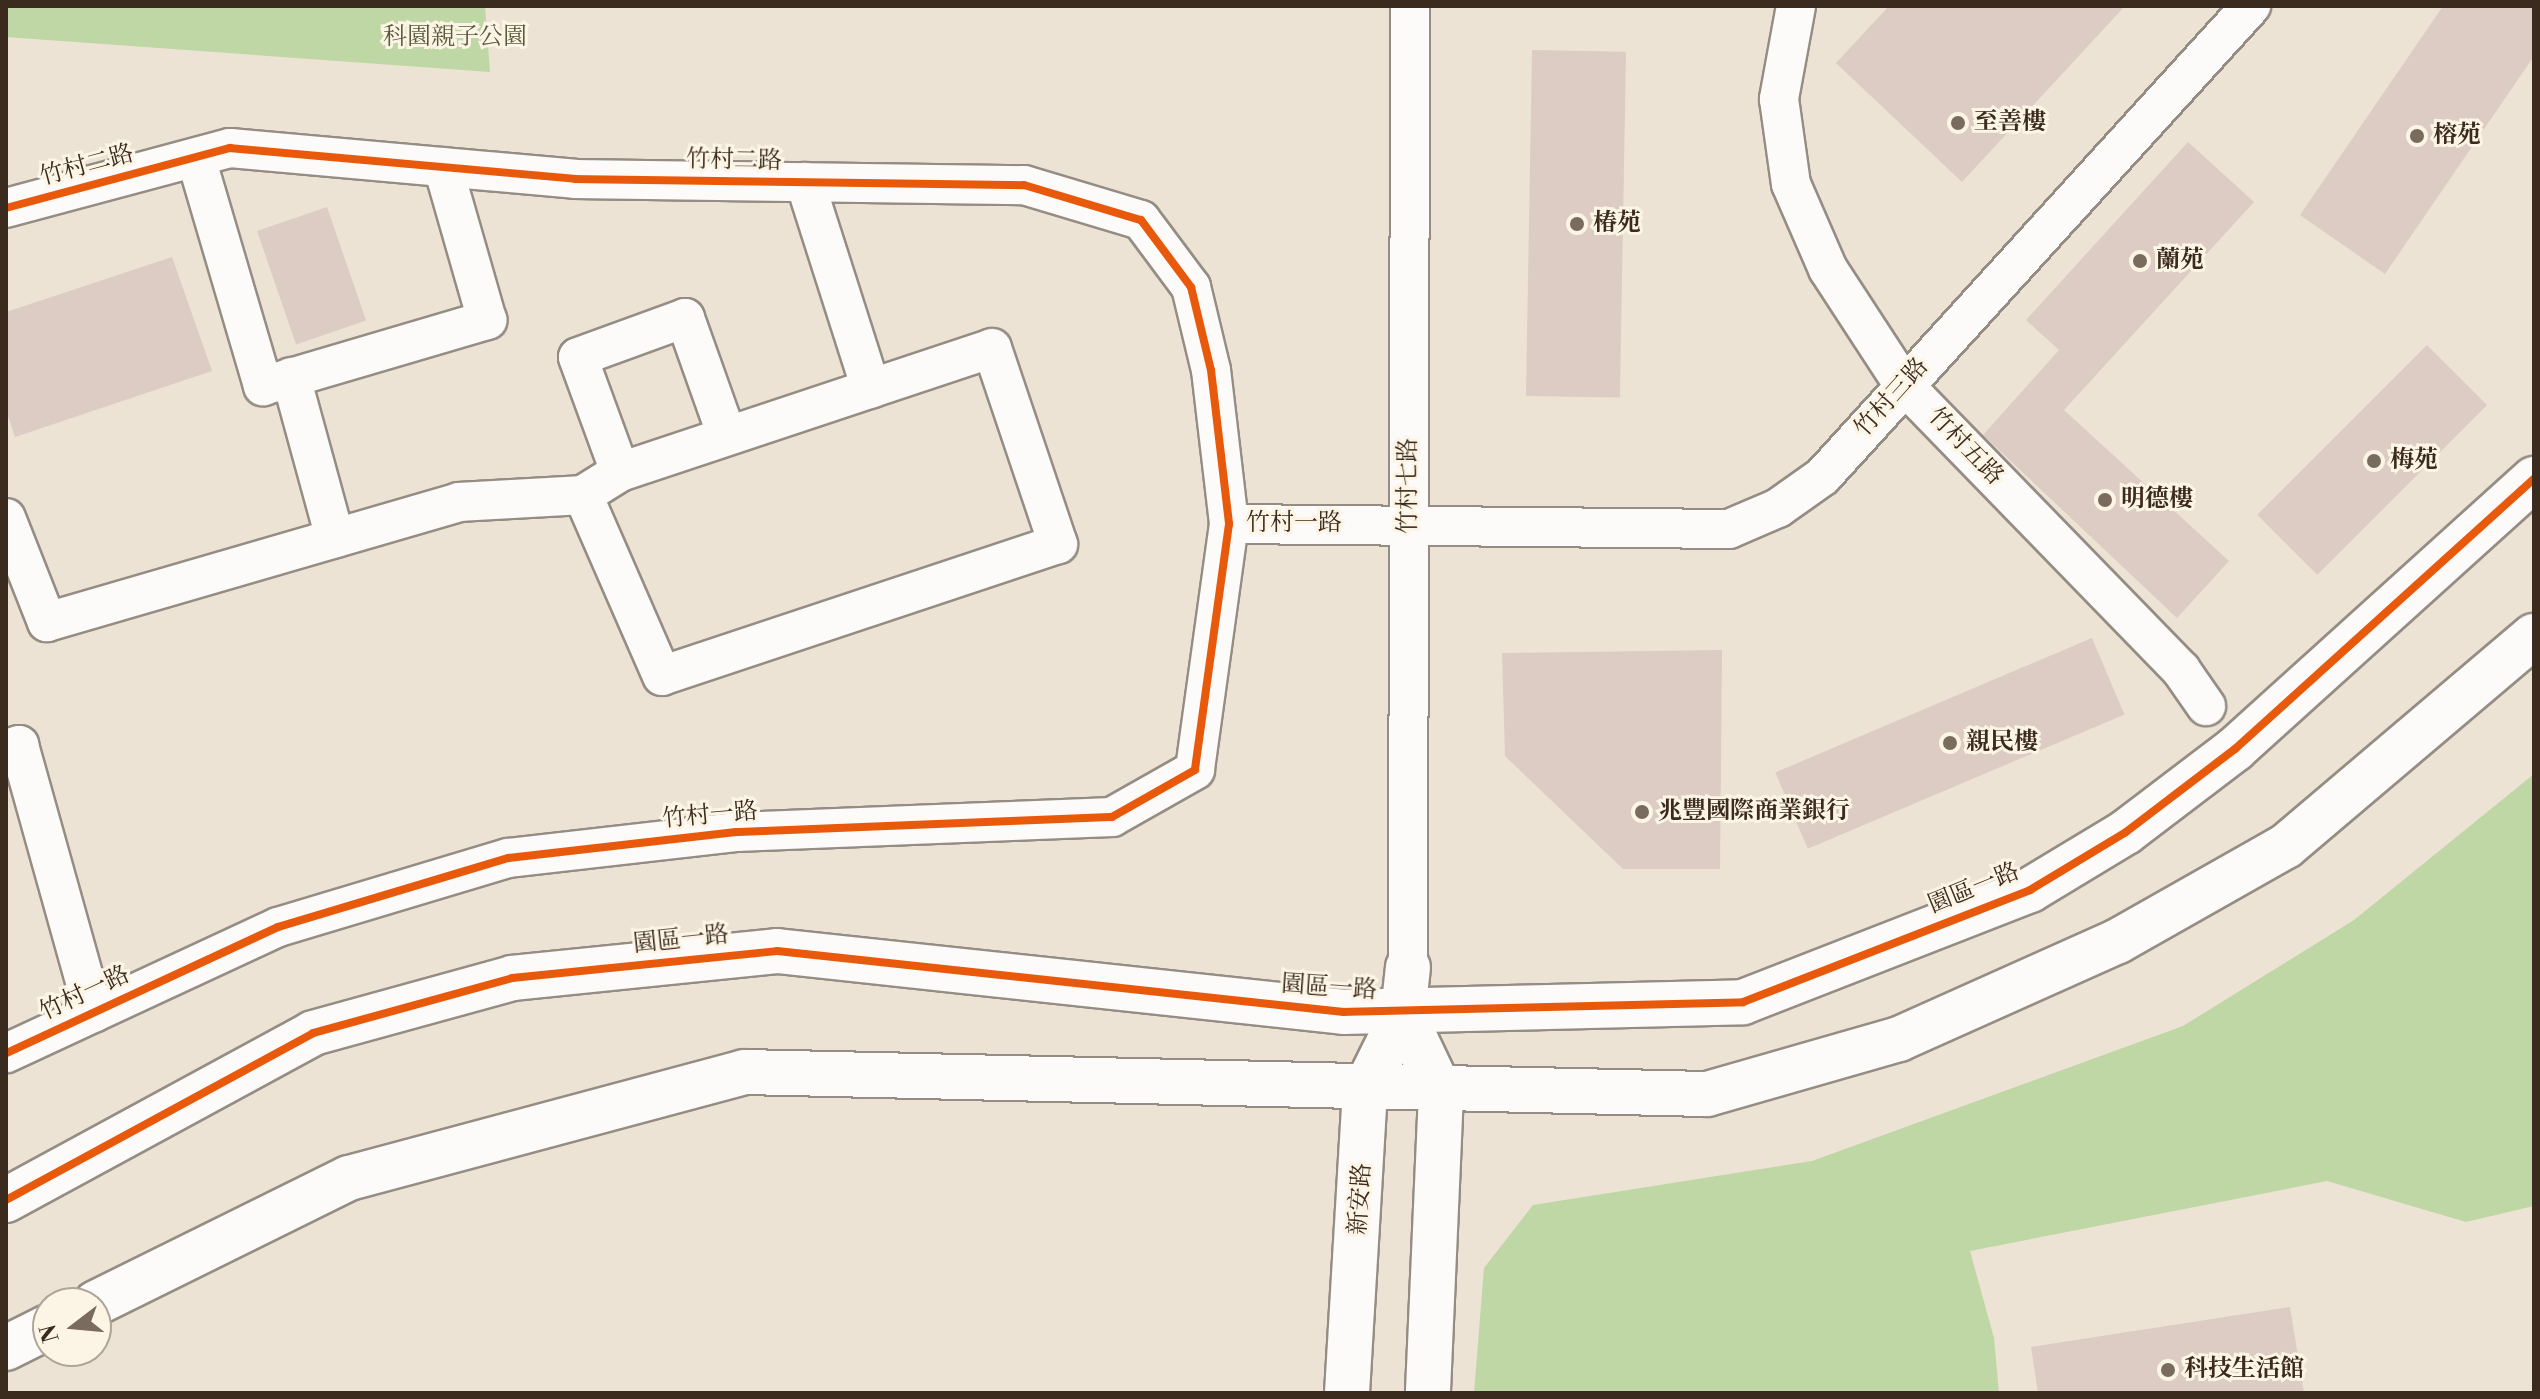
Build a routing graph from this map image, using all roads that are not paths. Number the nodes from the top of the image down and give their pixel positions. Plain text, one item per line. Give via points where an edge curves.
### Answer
1 (1410, 6) edge
2 (1796, 6) edge
3 (2251, 6) edge
4 (196, 158) junction
5 (443, 167) junction
6 (805, 182) junction
7 (6, 208) edge
8 (291, 377) junction
9 (1903, 384) junction
10 (871, 389) junction
11 (727, 436) junction
12 (620, 472) junction
13 (2534, 479) edge
14 (583, 495) junction
15 (6, 518) edge
16 (1229, 524) junction
17 (1409, 525) junction
18 (335, 538) junction
19 (2534, 636) edge
20 (2206, 706) dead end
21 (6, 749) edge
22 (1408, 967) joint
23 (94, 1013) junction
24 (1403, 1013) junction
25 (6, 1053) edge
26 (1365, 1090) junction
27 (1441, 1093) junction
28 (6, 1200) edge
29 (112, 1295) edge
30 (32, 1335) edge
31 (6, 1348) edge
32 (1347, 1393) edge
33 (1428, 1393) edge

1 - 17 street, 竹村七路
2 - 9 street, 竹村五路 via 1779,99 1791,184 1828,269
3 - 9 street, 竹村三路
4 - 5 street, 竹村二路 via 230,148
4 - 7 street, 竹村二路
4 - 8 street via 263,386
5 - 6 street, 竹村二路 via 575,179
5 - 8 street via 487,320
6 - 10 street
6 - 16 street, 竹村二路 via 1024,185 1141,220 1191,287 1211,370
8 - 18 street
9 - 17 street, 竹村三路 via 1823,476 1778,508 1729,529
9 - 20 street, 竹村五路 via 2181,670
10 - 11 street
10 - 14 street via 992,348 1058,544 662,676
11 - 12 street
11 - 12 street via 685,318 578,357
12 - 14 street
13 - 24 street, 園區一路 via 2235,749 2126,832 2030,890 1743,1002
14 - 18 street via 459,502
15 - 18 street via 47,622
16 - 17 street, 竹村一路
16 - 23 street, 竹村一路 via 1195,770 1112,817 736,832 508,858 278,927
17 - 22 street, 竹村七路
19 - 27 street via 2286,846 2118,941 1899,1039 1707,1094
21 - 23 street via 19,745
22 - 24 street, 新安路
23 - 25 street, 竹村一路
24 - 26 street, 新安路
24 - 27 street
24 - 28 street, 園區一路 via 777,951 512,978 313,1033
26 - 27 street
26 - 29 street via 744,1072 349,1178
26 - 32 street, 新安路
27 - 33 street
30 - 31 street

